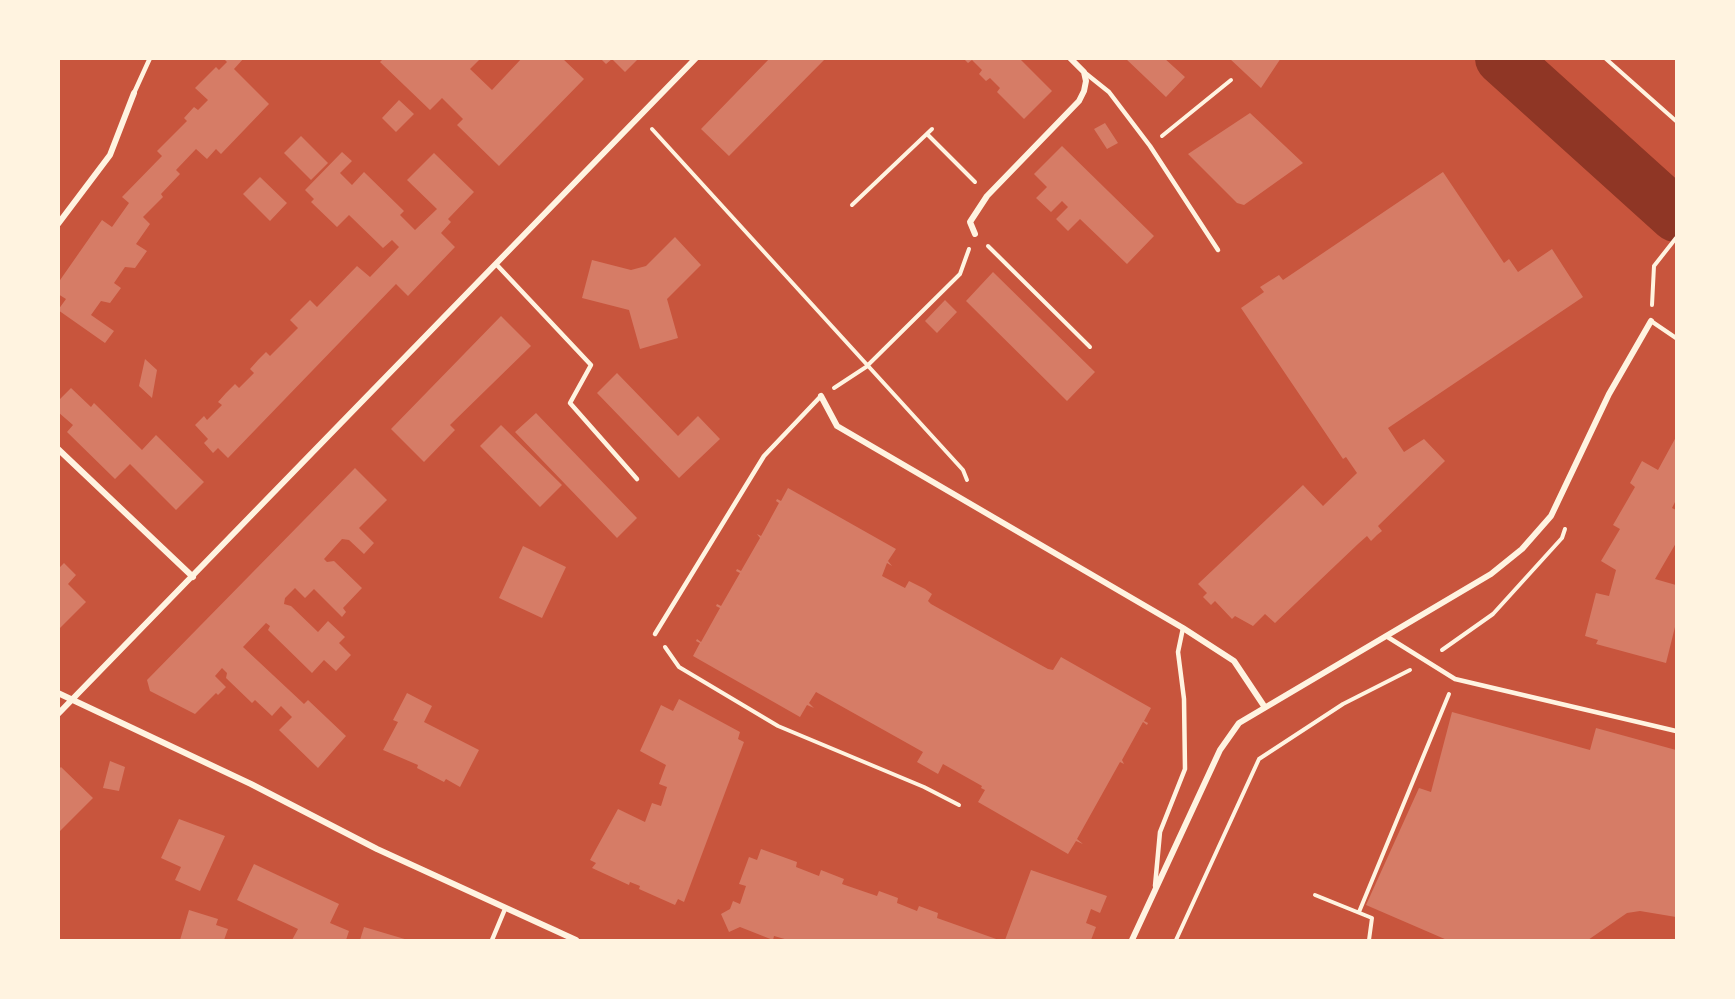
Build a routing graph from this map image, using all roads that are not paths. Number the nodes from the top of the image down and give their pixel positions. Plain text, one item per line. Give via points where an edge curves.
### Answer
1 (150, 58) edge
2 (696, 58) edge
3 (1070, 58) edge
4 (1084, 72) junction
5 (134, 93) joint
6 (58, 224) edge
7 (975, 234) road end
8 (1218, 250) dead end
9 (496, 264) junction
10 (1651, 321) joint
11 (1677, 338) edge
12 (821, 396) joint
13 (58, 449) edge
14 (637, 478) dead end
15 (193, 578) junction
16 (1183, 628) junction
17 (656, 634) road end
18 (1385, 635) junction
19 (58, 693) edge
20 (74, 699) junction
21 (1264, 706) junction
22 (58, 714) edge
23 (1677, 730) edge
24 (1155, 887) junction
25 (506, 909) junction
26 (492, 940) edge
27 (576, 940) edge
28 (1132, 940) edge

1 - 5 lane
2 - 9 street
3 - 4 street
4 - 7 street via 1086,81 1078,101 987,196 970,222
4 - 8 lane via 1108,92 1150,146
5 - 6 street via 110,155
9 - 14 lane via 591,365 570,403
9 - 15 street
10 - 11 lane
10 - 18 street via 1610,394 1551,516 1522,549 1491,574
12 - 16 street via 837,426
12 - 17 lane via 764,456
13 - 15 street
15 - 20 street
16 - 21 street via 1234,661
16 - 24 lane via 1178,652 1184,699 1185,769 1160,832
18 - 21 street
18 - 23 lane via 1455,679
19 - 20 street
20 - 22 street
20 - 25 street
21 - 24 street via 1239,723 1220,750
24 - 28 street
25 - 26 lane
25 - 27 street

